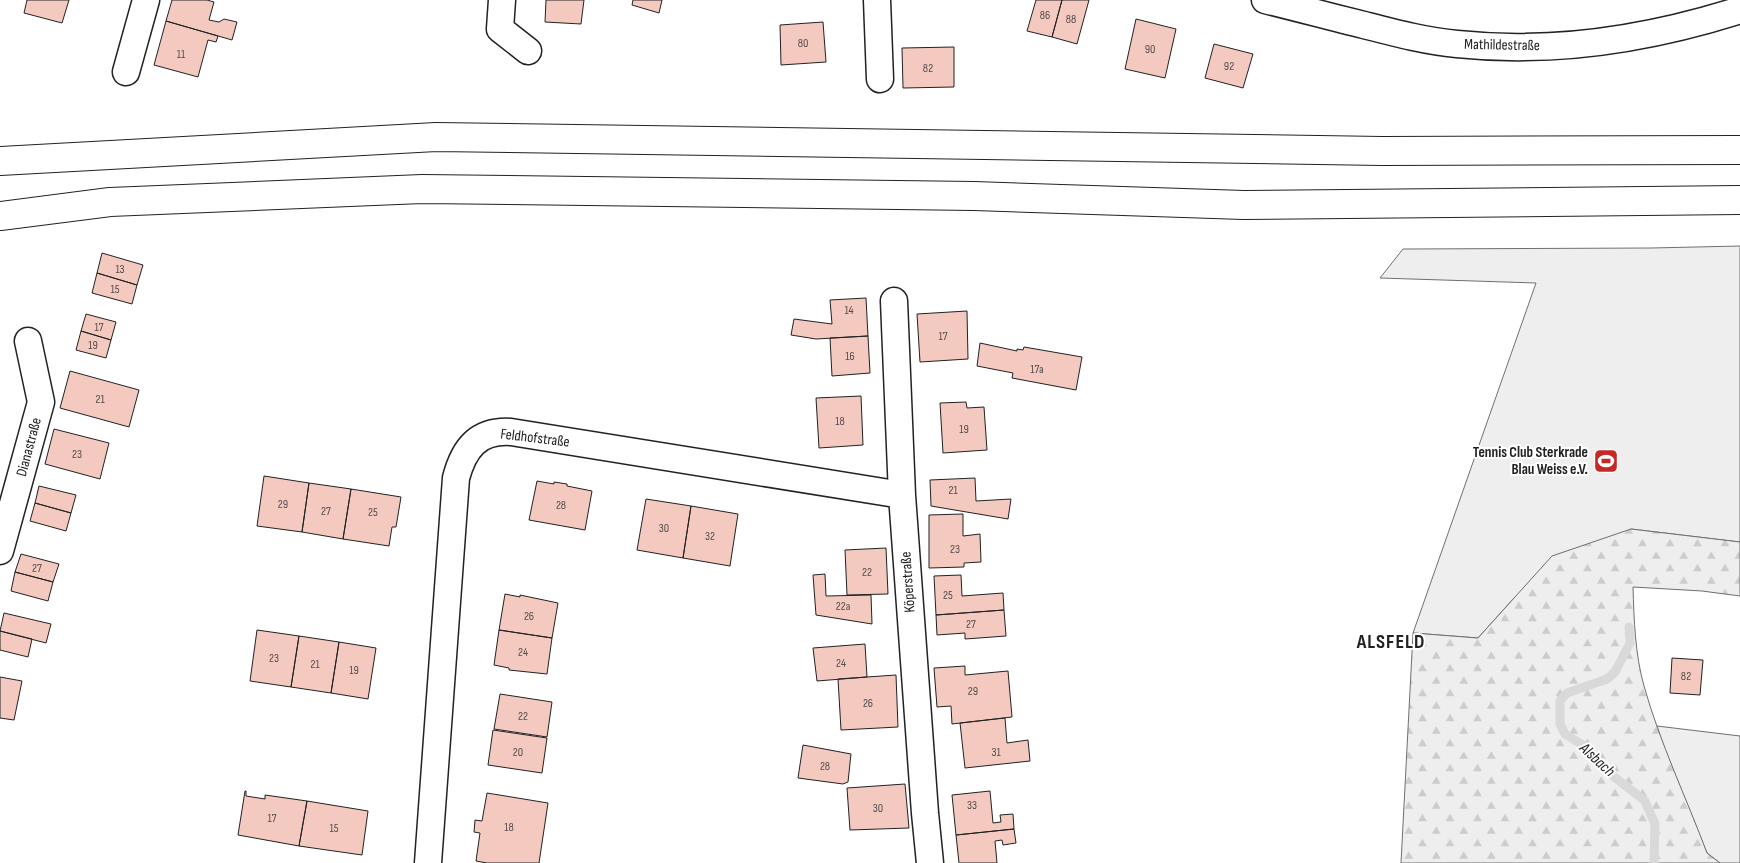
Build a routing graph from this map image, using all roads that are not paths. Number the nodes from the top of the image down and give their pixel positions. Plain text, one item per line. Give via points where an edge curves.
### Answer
1 (146, 0) edge
2 (502, 0) edge
3 (877, 0) edge
4 (1265, 0) edge
5 (1740, 10) edge
6 (528, 51) dead end
7 (126, 72) dead end
8 (880, 78) dead end
9 (1740, 150) edge
10 (0, 161) edge
11 (1740, 200) edge
12 (0, 216) edge
13 (894, 301) dead end
14 (28, 341) dead end
15 (902, 495) junction
16 (0, 551) edge
17 (428, 863) edge
18 (930, 863) edge

1 - 7 street
2 - 6 street via 500,29
3 - 8 street
4 - 5 street, Mathildestraße via 1414,38 1498,48 1614,40 1701,22
9 - 10 highway via 1382,151 436,137
11 - 12 highway via 1244,205 974,196 422,189 110,202
13 - 15 street, Köperstraße
14 - 16 street, Dianastraße via 41,402
15 - 17 street, Feldhofstraße via 511,432 494,432 475,442 460,462 456,478
15 - 18 street, Köperstraße

